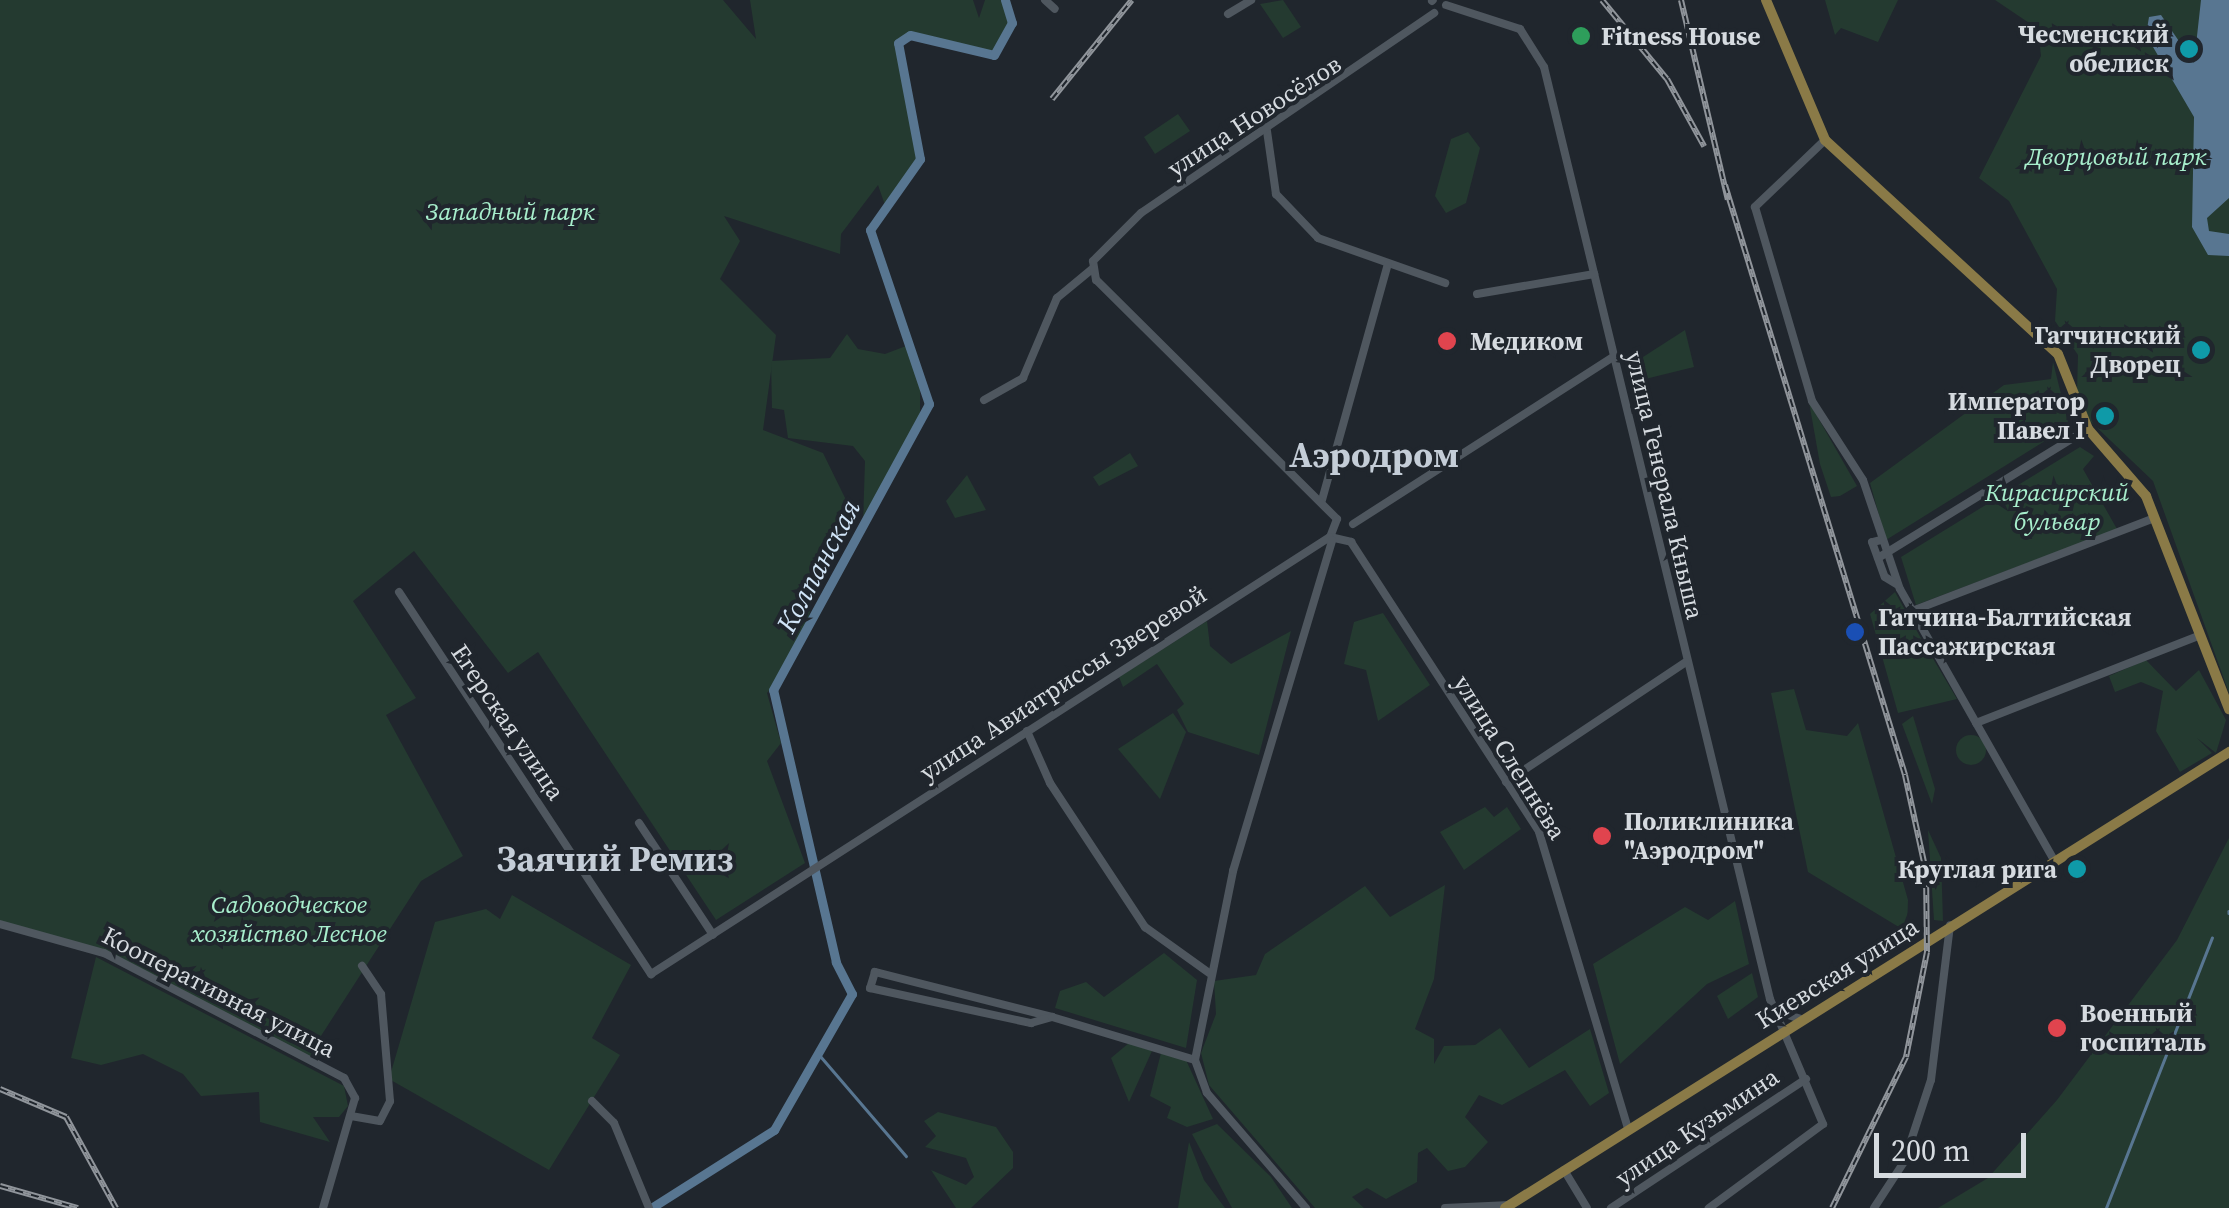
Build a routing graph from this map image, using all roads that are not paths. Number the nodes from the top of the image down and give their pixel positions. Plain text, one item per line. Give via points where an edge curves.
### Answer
1 (1044, 0) edge
2 (1251, 0) edge
3 (1432, 0) edge
4 (1766, 0) edge
5 (1444, 2) edge
6 (1055, 9) dead end
7 (1434, 13) junction
8 (1228, 14) dead end
9 (1268, 131) junction
10 (1825, 140) junction
11 (1388, 264) junction
12 (1092, 269) junction
13 (1594, 274) junction
14 (1445, 283) dead end
15 (1477, 294) dead end
16 (1615, 356) junction
17 (984, 400) dead end
18 (2088, 428) junction
19 (1322, 500) junction
20 (2154, 518) junction
21 (1337, 519) junction
22 (1353, 524) junction
23 (1331, 539) junction
24 (1351, 542) junction
25 (1308, 550) junction
26 (1882, 556) junction
27 (1320, 560) junction
28 (398, 592) dead end
29 (1912, 610) junction
30 (2198, 636) junction
31 (1686, 662) junction
32 (2229, 709) edge
33 (1976, 723) junction
34 (1028, 731) junction
35 (2229, 743) edge
36 (2227, 758) edge
37 (1506, 782) junction
38 (639, 823) dead end
39 (2052, 857) junction
40 (0, 924) edge
41 (1950, 925) junction
42 (713, 935) junction
43 (362, 966) dead end
44 (1209, 973) junction
45 (652, 974) joint
46 (1772, 1010) junction
47 (1052, 1017) junction
48 (1800, 1019) junction
49 (1782, 1031) junction
50 (1195, 1060) junction
51 (1806, 1078) junction
52 (592, 1101) dead end
53 (1625, 1110) junction
54 (351, 1116) junction
55 (1642, 1119) junction
56 (1628, 1128) junction
57 (1564, 1170) junction
58 (1477, 1206) edge
59 (1508, 1206) edge
60 (649, 1207) edge
61 (323, 1208) edge
62 (1306, 1208) edge
63 (1445, 1208) edge
64 (1586, 1208) edge
65 (1611, 1208) edge
66 (1709, 1208) edge
67 (1874, 1208) edge

1 - 6 street
2 - 8 street
3 - 7 street
4 - 10 main road
5 - 7 street, улица Новосёлов
5 - 13 street, улица Генерала Кныша via 1513,25 1538,52
7 - 9 street, улица Новосёлов
9 - 11 street via 1282,203 1322,240
9 - 12 street, улица Новосёлов via 1095,254
10 - 18 main road via 2043,336
10 - 26 street via 1755,207 1812,400 1863,480 1881,540 1872,542
11 - 14 street
11 - 19 street
12 - 17 street via 1056,298 1023,378
12 - 19 street
13 - 15 street
13 - 16 street, улица Генерала Кныша
16 - 22 street
16 - 31 street, улица Генерала Кныша
18 - 20 main road via 2140,486
18 - 26 street
19 - 21 street
20 - 29 street
20 - 30 main road
21 - 22 street
21 - 23 street
22 - 24 street
23 - 24 street
23 - 25 street, улица Авиатриссы Зверевой
23 - 27 street
24 - 37 street, улица Слепнёва
25 - 27 street
25 - 34 street, улица Авиатриссы Зверевой
26 - 29 street
27 - 44 street
28 - 45 street, Егерская улица
29 - 33 street
30 - 32 main road
30 - 33 street
31 - 37 street
31 - 46 street, улица Генерала Кныша
33 - 39 street
34 - 42 street, улица Авиатриссы Зверевой
34 - 44 street via 1046,776 1146,926
35 - 36 main road
36 - 39 main road, Киевская улица
37 - 53 street, улица Слепнёва via 1547,852
38 - 42 street
39 - 41 main road, Киевская улица
40 - 54 street, Кооперативная улица via 104,953 344,1078 354,1092
41 - 48 main road, Киевская улица
41 - 67 street via 1930,1080 1904,1162
42 - 45 street, улица Авиатриссы Зверевой
43 - 54 street via 380,994 390,1100 380,1122
44 - 50 street
46 - 48 street
46 - 49 street, улица Генерала Кныша
47 - 47 street via 1031,1022 870,988 875,972
47 - 50 street
48 - 49 main road, Киевская улица
49 - 51 street, улица Генерала Кныша
49 - 55 main road, Киевская улица
50 - 62 street via 1207,1093
51 - 65 street, улица Кузьмина
51 - 66 street, улица Генерала Кныша via 1820,1132
52 - 60 street via 614,1123
53 - 55 street
53 - 56 street, улица Слепнёва
54 - 61 street
55 - 56 main road, Киевская улица
56 - 57 main road, Киевская улица
57 - 59 main road, Киевская улица
57 - 64 street
58 - 59 street
58 - 63 street

